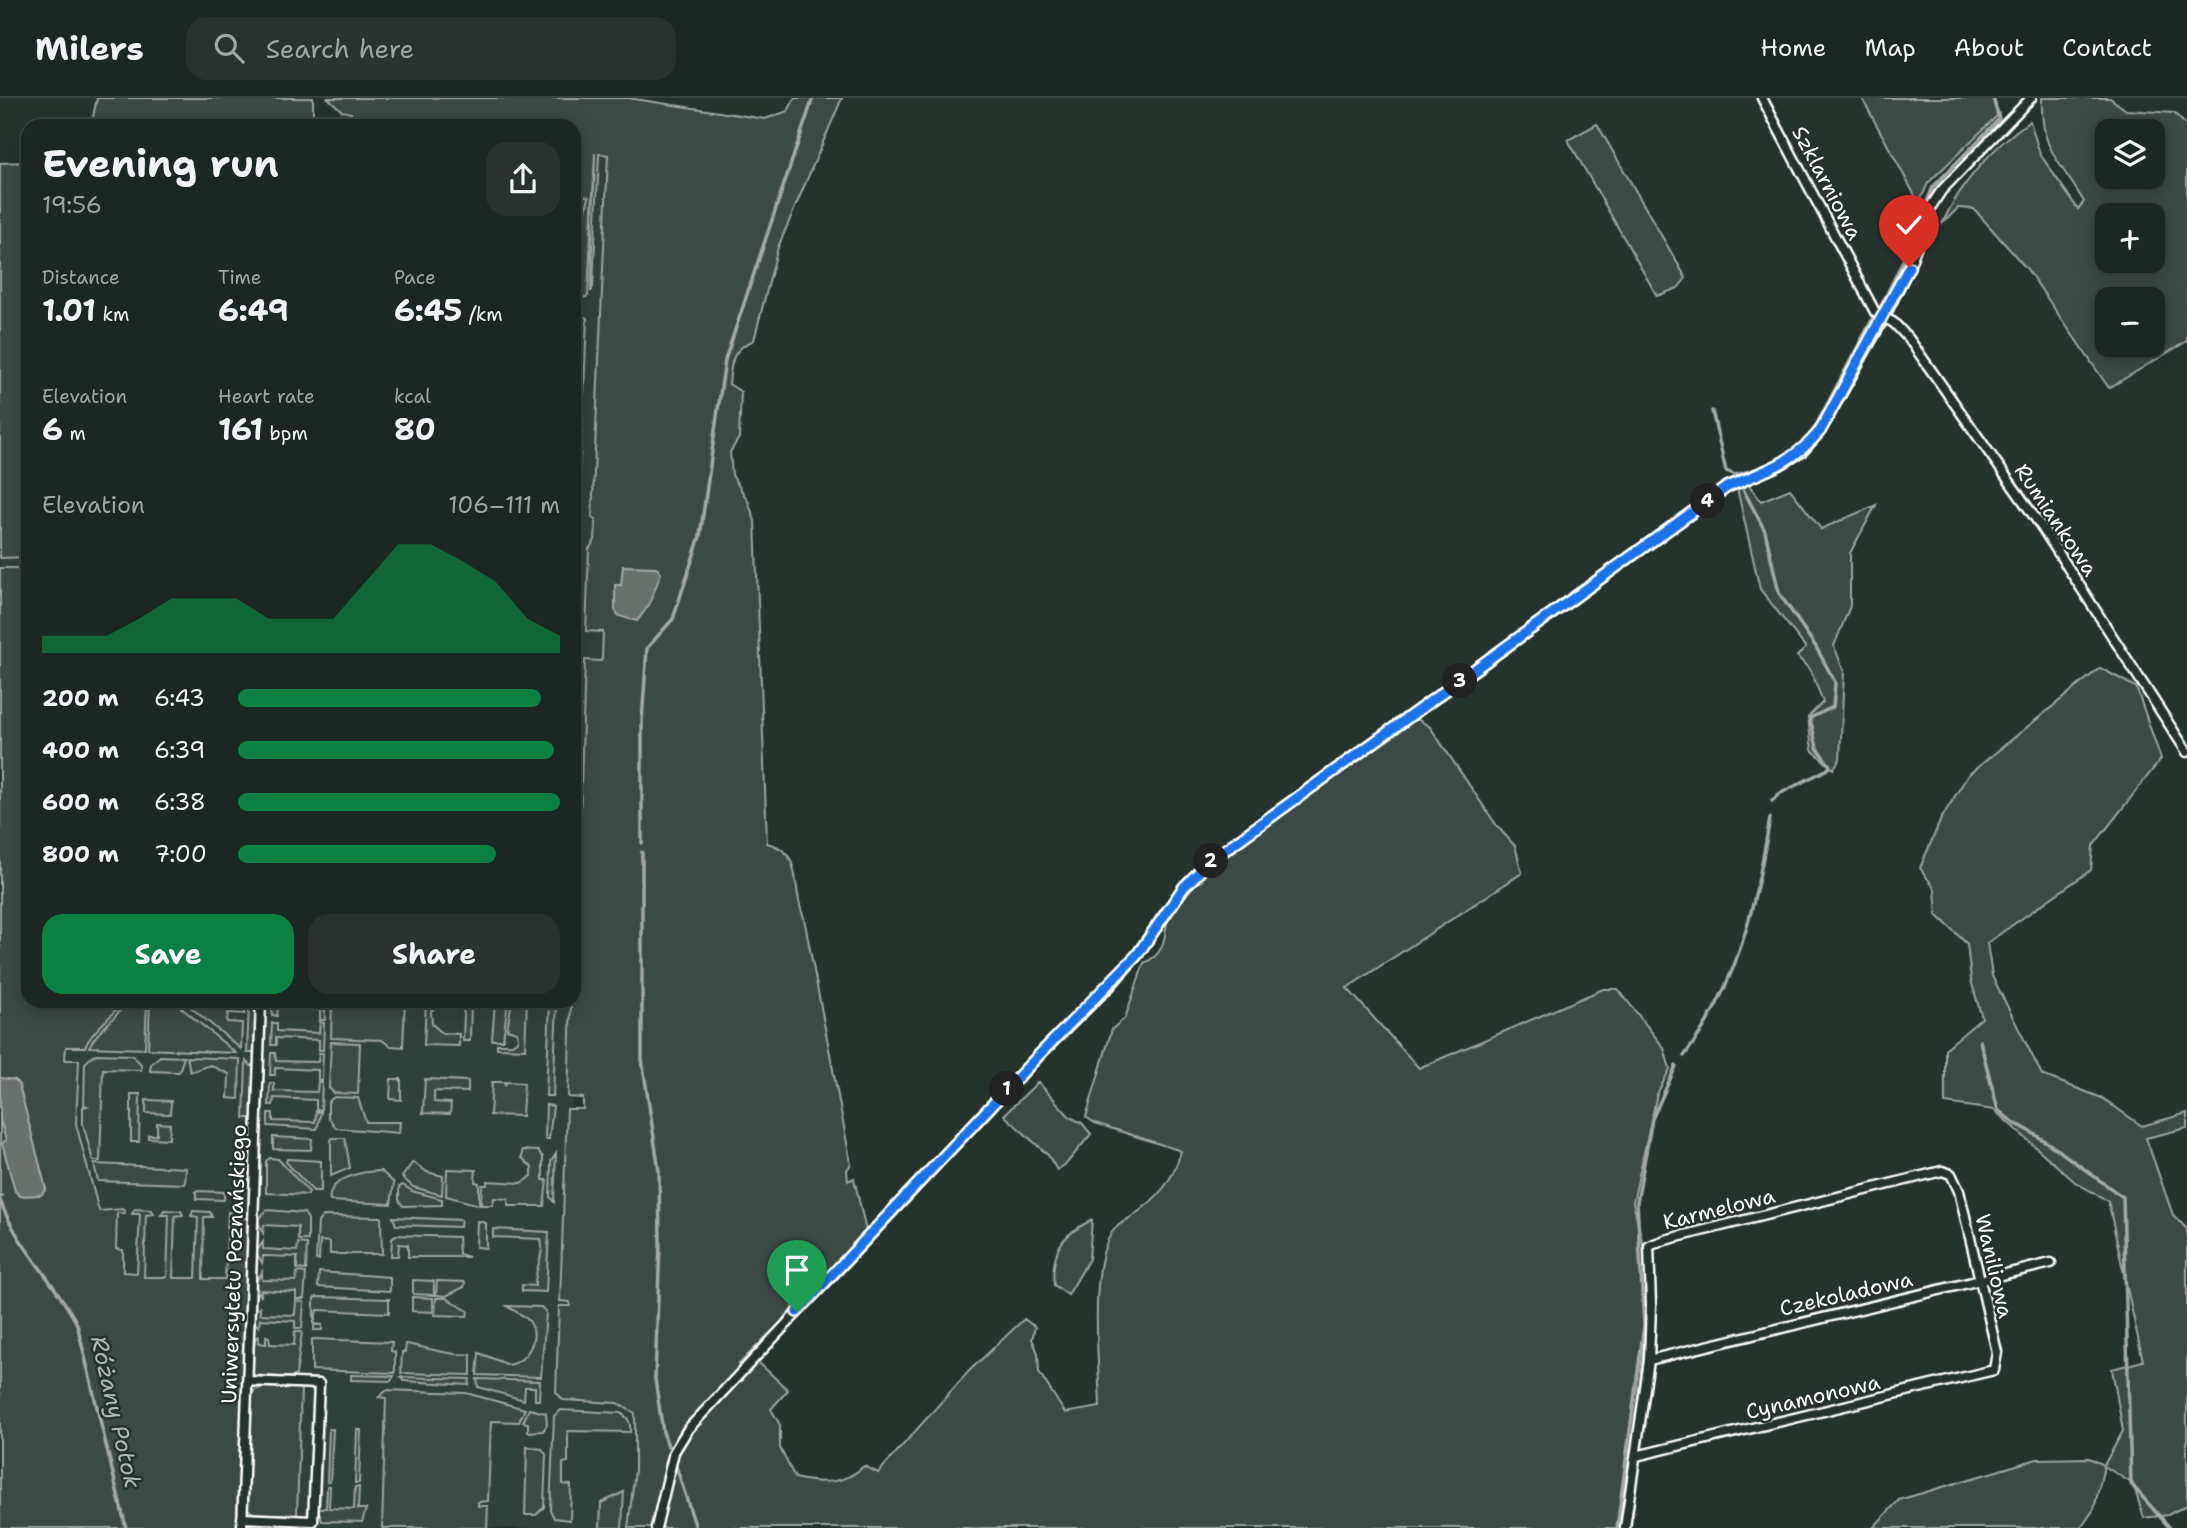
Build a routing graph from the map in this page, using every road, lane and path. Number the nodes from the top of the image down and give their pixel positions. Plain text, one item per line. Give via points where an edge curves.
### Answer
1 (1762, 98) edge
2 (2031, 98) edge
3 (1884, 318) junction
4 (2187, 752) edge
5 (261, 1008) edge
6 (1951, 1174) joint
7 (2051, 1263) dead end
8 (1981, 1280) junction
9 (1648, 1360) junction
10 (1997, 1367) joint
11 (247, 1381) junction
12 (1636, 1457) junction
13 (242, 1518) junction
14 (242, 1528) edge
15 (656, 1528) edge
16 (1625, 1528) edge

1 - 3 street, Szklarniowa via 1875,312
2 - 3 street via 1941,191
3 - 4 street, Rumiankowa via 1909,339 2043,529
3 - 15 street via 1820,431 1802,452 1727,487 1211,860 1184,887 1128,965 688,1429 674,1452
5 - 11 street, Uniwersytetu Poznańskiego
6 - 8 street, Waniliowa
6 - 9 street, Karmelowa via 1942,1171 1648,1247
7 - 8 street, Czekoladowa
8 - 9 street, Czekoladowa
8 - 10 street, Waniliowa
9 - 12 street, Karmelowa
10 - 12 street, Cynamonowa via 1989,1373
11 - 13 street, Uniwersytetu Poznańskiego
11 - 13 street via 319,1384 316,1497 313,1521
12 - 16 street, Karmelowa
13 - 14 street, Uniwersytetu Poznańskiego

